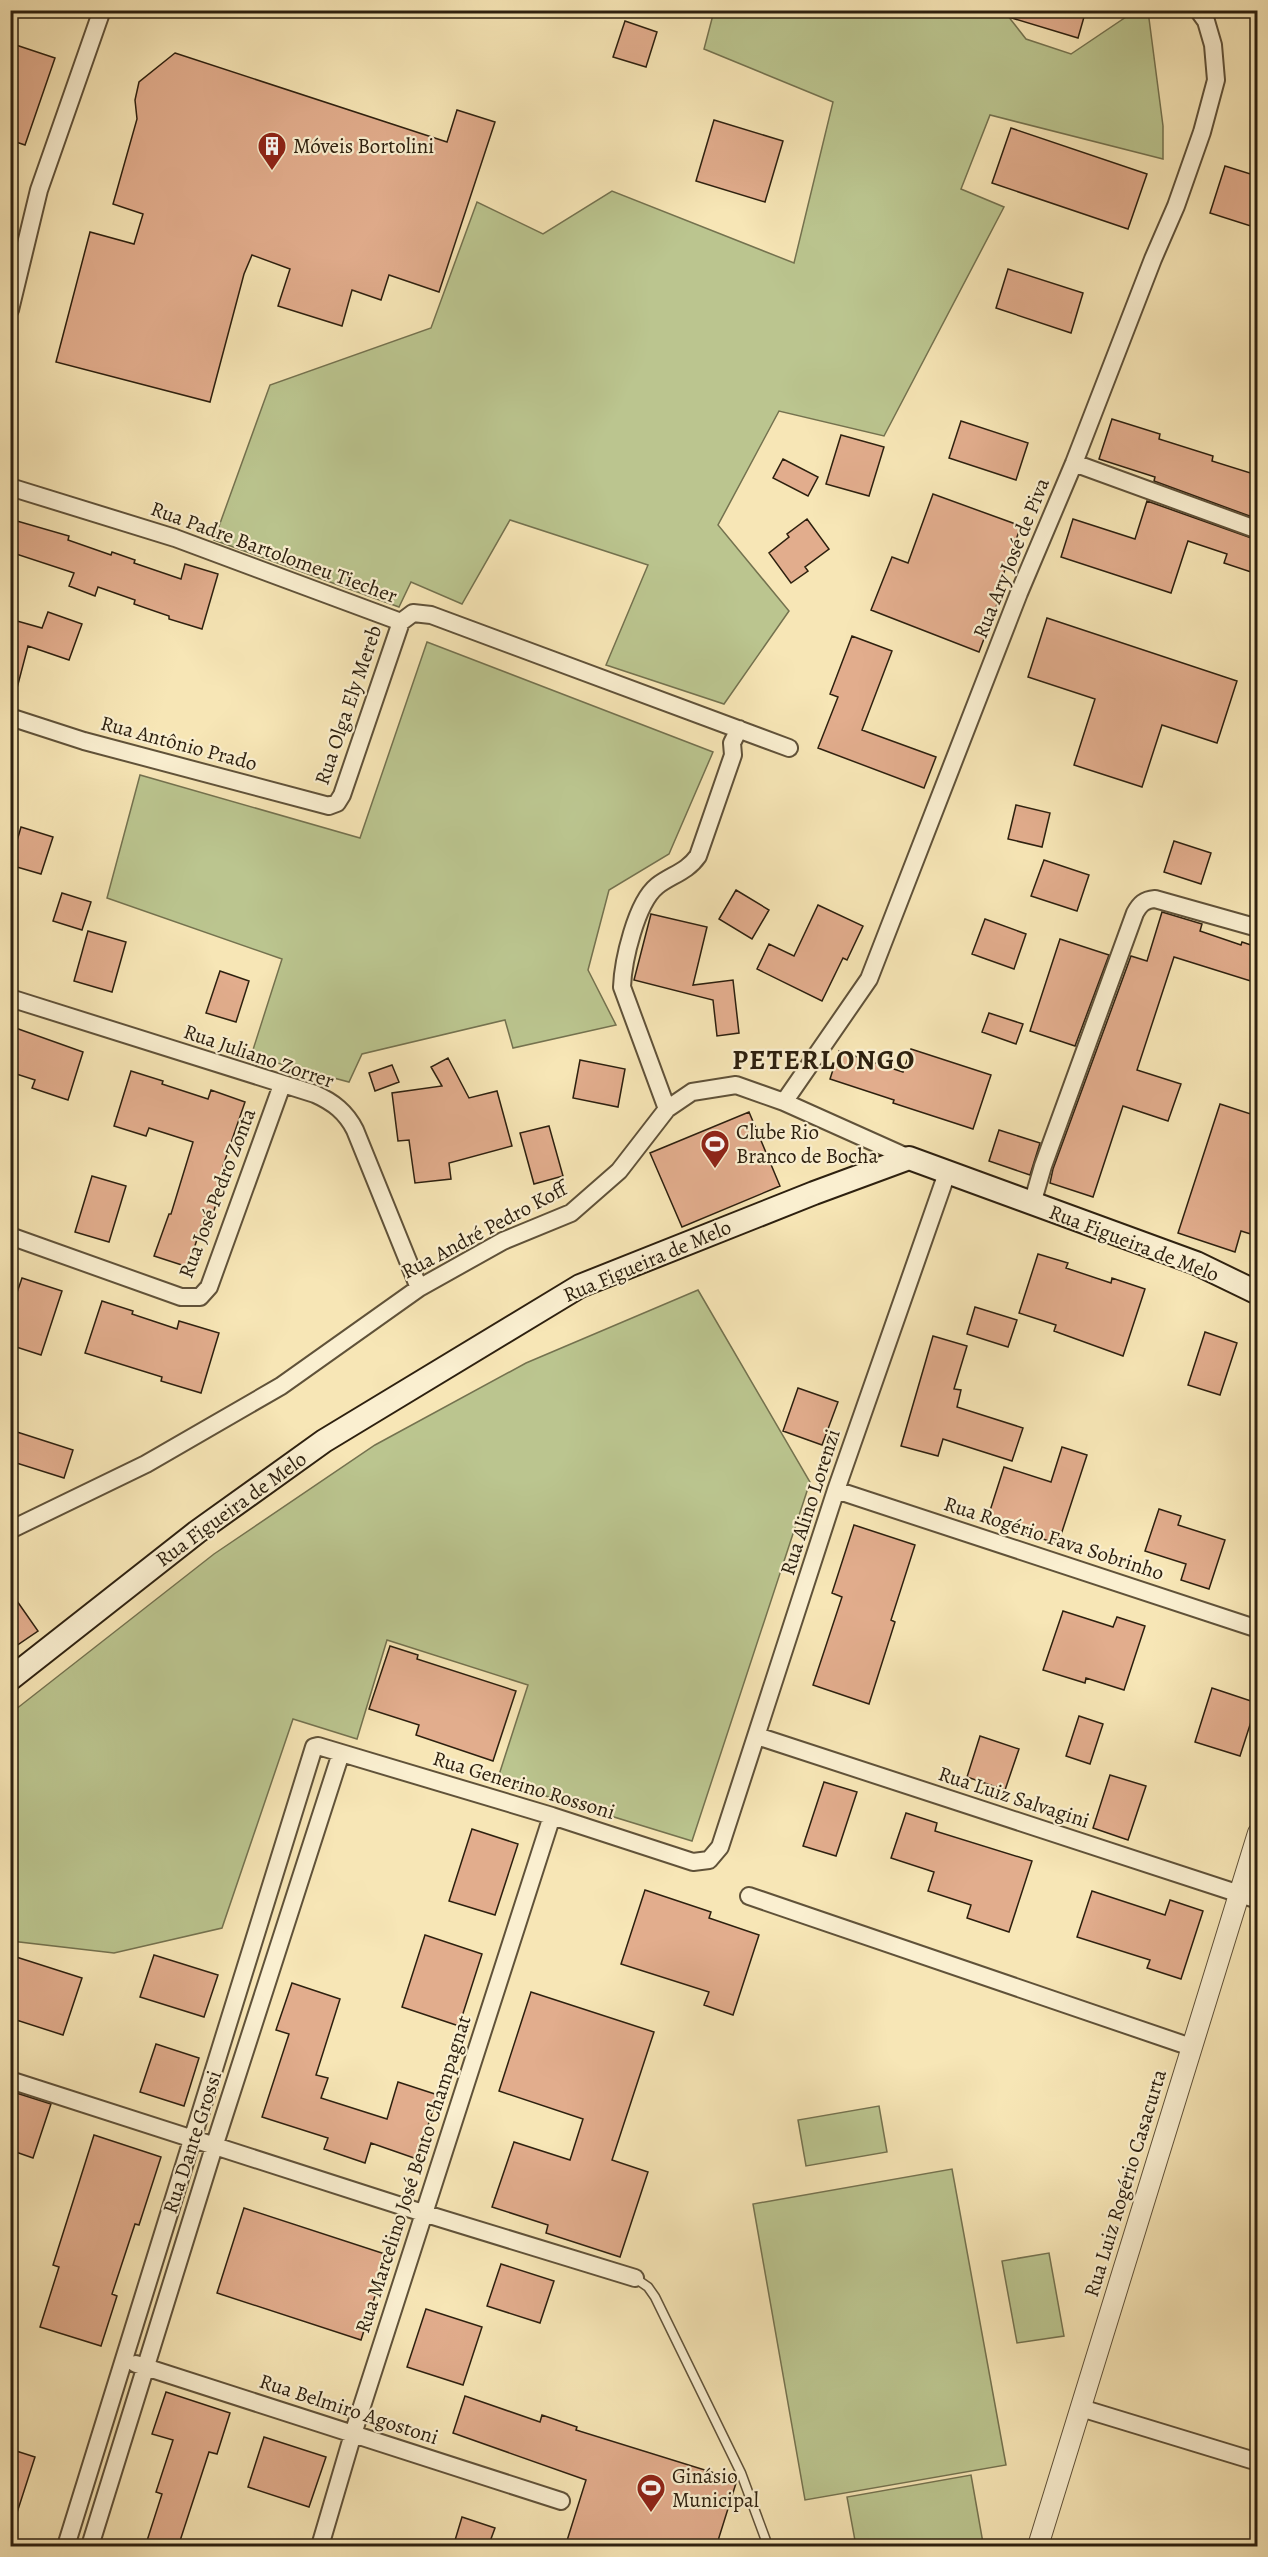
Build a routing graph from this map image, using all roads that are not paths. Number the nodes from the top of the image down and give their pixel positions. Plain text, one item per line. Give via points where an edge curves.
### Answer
1 (102, 10) edge
2 (1198, 10) edge
3 (10, 310) edge
4 (1074, 462) junction
5 (10, 487) edge
6 (1257, 530) edge
7 (401, 622) junction
8 (10, 717) edge
9 (739, 729) junction
10 (789, 748) dead end
11 (337, 803) joint
12 (1257, 928) edge
13 (10, 998) edge
14 (282, 1085) junction
15 (784, 1102) junction
16 (667, 1109) junction
17 (909, 1158) junction
18 (947, 1173) junction
19 (1032, 1204) junction
20 (10, 1236) edge
21 (419, 1288) junction
22 (1257, 1293) edge
23 (836, 1490) junction
24 (10, 1530) edge
25 (1257, 1629) edge
26 (10, 1679) edge
27 (757, 1736) junction
28 (311, 1752) joint
29 (341, 1753) junction
30 (552, 1816) junction
31 (1257, 1833) edge
32 (720, 1847) joint
33 (1239, 1894) junction
34 (749, 1896) dead end
35 (1257, 1900) edge
36 (1191, 2048) junction
37 (10, 2080) edge
38 (193, 2138) junction
39 (214, 2147) junction
40 (423, 2213) junction
41 (635, 2278) joint
42 (122, 2360) junction
43 (145, 2367) junction
44 (1081, 2408) junction
45 (352, 2434) junction
46 (1257, 2462) edge
47 (561, 2501) dead end
48 (66, 2547) edge
49 (90, 2547) edge
50 (320, 2547) edge
51 (768, 2547) edge
52 (1038, 2547) edge

1 - 3 street via 39,190
2 - 4 street, Rua Ary José de Piva via 1214,45 1216,80 1202,132
4 - 6 street
4 - 15 street, Rua Ary José de Piva via 869,979
5 - 7 street, Rua Padre Bartolomeu Tiecher via 175,538
7 - 9 street, Rua Padre Bartolomeu Tiecher via 413,613 431,615
7 - 11 street, Rua Olga Ely Mereb
8 - 11 street, Rua Antônio Prado via 84,741 317,803
9 - 10 street, Rua Padre Bartolomeu Tiecher
9 - 16 street via 698,856 687,869 651,892 623,965 622,987
12 - 19 street via 1155,899 1147,900 1135,913
13 - 14 street, Rua Juliano Zorrer
14 - 20 street, Rua José Pedro Zonta via 209,1287 200,1298 181,1297
14 - 21 street, Rua Juliano Zorrer via 333,1103 350,1121
15 - 16 street, Rua André Pedro Koff via 736,1085 692,1092
15 - 17 street, Rua André Pedro Koff
16 - 21 street, Rua André Pedro Koff via 619,1171 571,1213 503,1241
17 - 18 main road, Rua Figueira de Melo
17 - 26 main road, Rua Figueira de Melo via 580,1286 324,1441 197,1532
18 - 19 main road, Rua Figueira de Melo
18 - 23 street, Rua Alino Lorenzi
19 - 22 main road, Rua Figueira de Melo via 1196,1263
21 - 24 street, Rua André Pedro Koff via 280,1386 146,1464
23 - 25 street, Rua Rogério Fava Sobrinho
23 - 27 street, Rua Alino Lorenzi
27 - 32 street, Rua Alino Lorenzi
27 - 33 street, Rua Luiz Salvagini
28 - 29 street, Rua Generino Rossoni via 318,1746
28 - 38 street, Rua Dante Grossi
29 - 30 street, Rua Generino Rossoni
29 - 39 street, Rua Dante Grossi
30 - 32 street, Rua Generino Rossoni via 693,1862 710,1860
30 - 40 street, Rua Marcelino José Bento Champagnat
31 - 33 street, Rua Luiz Rogério Casacurta
33 - 35 street, Rua Luiz Salvagini
33 - 36 street, Rua Luiz Rogério Casacurta
34 - 36 street
36 - 44 street, Rua Luiz Rogério Casacurta
37 - 38 street
38 - 39 street
38 - 42 street, Rua Dante Grossi
39 - 40 street
39 - 43 street, Rua Dante Grossi
40 - 41 street
40 - 45 street, Rua Marcelino José Bento Champagnat
41 - 51 lane via 655,2297 741,2473
42 - 43 street, Rua Belmiro Agostoni
42 - 48 street, Rua Dante Grossi
43 - 45 street, Rua Belmiro Agostoni
43 - 49 street, Rua Dante Grossi
44 - 46 street
44 - 52 street, Rua Luiz Rogério Casacurta
45 - 47 street, Rua Belmiro Agostoni
45 - 50 street, Rua Marcelino José Bento Champagnat

